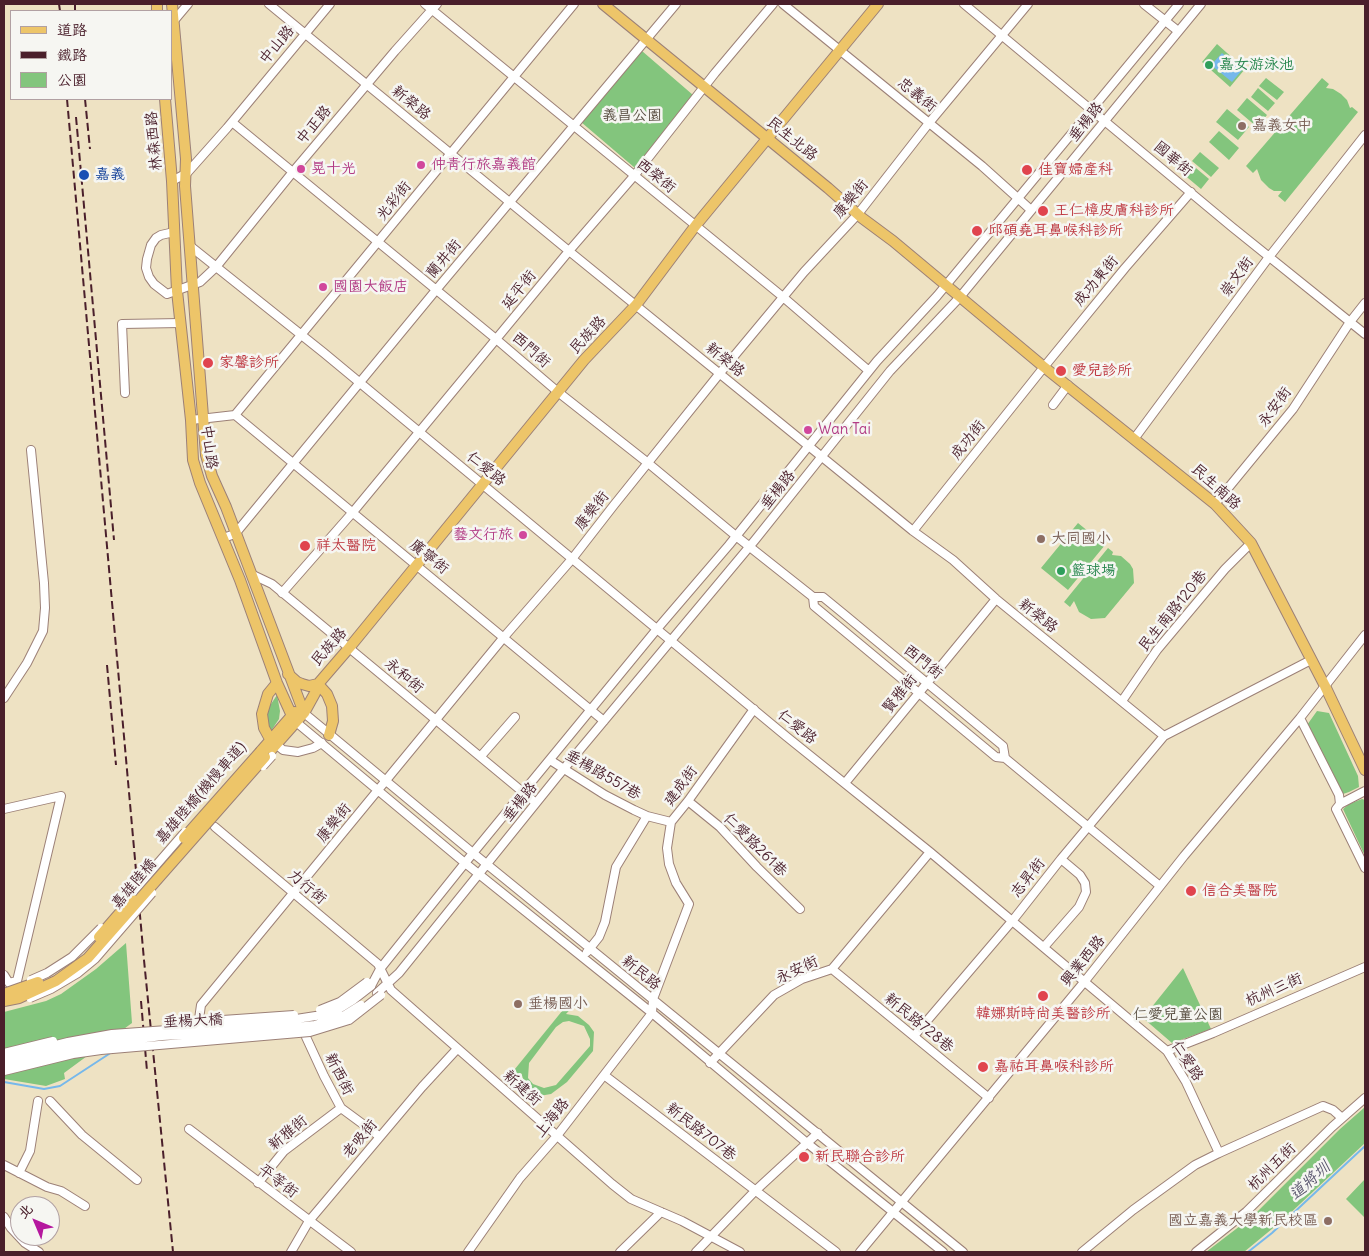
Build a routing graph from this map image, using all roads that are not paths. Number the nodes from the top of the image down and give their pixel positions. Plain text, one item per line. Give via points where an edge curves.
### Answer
1 (172, 4) edge
2 (188, 4) edge
3 (269, 4) edge
4 (330, 4) edge
5 (425, 4) edge
6 (574, 4) edge
7 (604, 4) edge
8 (676, 4) edge
9 (773, 4) edge
10 (783, 4) edge
11 (878, 4) edge
12 (964, 4) edge
13 (1028, 4) edge
14 (1144, 4) edge
15 (1179, 4) edge
16 (1201, 4) edge
17 (435, 7) edge
18 (1165, 21) junction
19 (172, 23) edge
20 (1178, 31) junction
21 (305, 35) junction
22 (1002, 35) junction
23 (647, 40) junction
24 (840, 50) junction
25 (515, 76) junction
26 (366, 84) junction
27 (706, 87) junction
28 (165, 100) edge
29 (1091, 110) junction
30 (1104, 121) junction
31 (232, 122) junction
32 (929, 123) junction
33 (575, 126) junction
34 (1365, 135) edge
35 (768, 138) junction
36 (451, 154) junction
37 (187, 173) junction
38 (292, 173) junction
39 (634, 176) junction
40 (172, 180) junction
41 (1191, 192) junction
42 (1018, 199) junction
43 (511, 202) junction
44 (1031, 210) junction
45 (858, 214) junction
46 (696, 225) junction
47 (174, 232) junction
48 (378, 242) junction
49 (190, 246) junction
50 (569, 251) junction
51 (1269, 257) junction
52 (216, 267) junction
53 (193, 285) junction
54 (946, 286) junction
55 (436, 290) junction
56 (177, 291) junction
57 (783, 297) junction
58 (960, 297) junction
59 (1365, 303) edge
60 (636, 305) junction
61 (1350, 322) junction
62 (181, 323) junction
63 (1365, 334) edge
64 (302, 335) junction
65 (496, 339) junction
66 (1044, 367) junction
67 (869, 370) junction
68 (720, 373) junction
69 (360, 384) junction
70 (1068, 385) junction
71 (558, 392) junction
72 (125, 393) dead end
73 (1053, 405) dead end
74 (235, 415) junction
75 (191, 420) junction
76 (204, 420) junction
77 (419, 432) junction
78 (1134, 439) junction
79 (808, 445) junction
80 (31, 450) dead end
81 (822, 456) junction
82 (648, 463) junction
83 (293, 464) junction
84 (482, 484) junction
85 (1215, 504) junction
86 (353, 512) junction
87 (913, 531) junction
88 (235, 534) junction
89 (736, 536) junction
90 (223, 538) junction
91 (1251, 543) junction
92 (750, 546) junction
93 (572, 559) junction
94 (417, 565) junction
95 (251, 574) junction
96 (238, 576) junction
97 (282, 592) junction
98 (813, 597) junction
99 (996, 600) junction
100 (657, 629) junction
101 (1365, 635) edge
102 (504, 637) junction
103 (671, 641) junction
104 (349, 648) junction
105 (1311, 660) junction
106 (288, 674) junction
107 (926, 682) junction
108 (277, 683) junction
109 (318, 684) junction
110 (1325, 686) junction
111 (918, 692) junction
112 (4, 698) edge
113 (1122, 701) junction
114 (754, 709) junction
115 (301, 710) junction
116 (591, 710) junction
117 (515, 717) dead end
118 (1300, 718) junction
119 (294, 719) junction
120 (436, 720) junction
121 (604, 721) junction
122 (330, 735) junction
123 (1164, 736) junction
124 (273, 742) junction
125 (322, 744) junction
126 (265, 752) junction
127 (481, 756) junction
128 (1005, 758) junction
129 (550, 760) junction
130 (564, 770) junction
131 (1365, 770) edge
132 (386, 782) junction
133 (845, 783) junction
134 (379, 790) junction
135 (1365, 791) edge
136 (524, 792) junction
137 (688, 801) junction
138 (536, 803) junction
139 (1340, 804) junction
140 (4, 809) edge
141 (646, 816) junction
142 (672, 822) junction
143 (1089, 827) junction
144 (215, 828) dead end
145 (930, 852) junction
146 (472, 853) junction
147 (1061, 859) junction
148 (465, 863) junction
149 (487, 864) junction
150 (1365, 868) edge
151 (478, 874) junction
152 (1160, 886) junction
153 (294, 894) junction
154 (800, 909) dead end
155 (1013, 920) junction
156 (1044, 947) junction
157 (590, 949) junction
158 (583, 958) junction
159 (1365, 967) edge
160 (380, 969) junction
161 (832, 969) junction
162 (4, 975) edge
163 (1085, 981) junction
164 (369, 984) junction
165 (387, 984) junction
166 (6, 986) edge
167 (4, 994) edge
168 (379, 994) junction
169 (653, 999) junction
170 (4, 1001) edge
171 (4, 1006) edge
172 (652, 1013) junction
173 (914, 1036) junction
174 (306, 1037) dead end
175 (196, 1043) dead end
176 (457, 1049) junction
177 (1167, 1051) junction
178 (4, 1053) edge
179 (719, 1053) junction
180 (4, 1058) edge
181 (710, 1063) junction
182 (4, 1065) edge
183 (4, 1071) edge
184 (604, 1074) junction
185 (989, 1098) junction
186 (1365, 1098) edge
187 (38, 1101) dead end
188 (50, 1101) dead end
189 (341, 1108) junction
190 (1342, 1118) junction
191 (189, 1129) dead end
192 (818, 1133) junction
193 (379, 1136) junction
194 (556, 1137) junction
195 (807, 1143) junction
196 (1218, 1153) junction
197 (4, 1165) edge
198 (19, 1173) junction
199 (137, 1180) dead end
200 (258, 1182) junction
201 (755, 1191) junction
202 (902, 1202) junction
203 (85, 1206) dead end
204 (661, 1212) junction
205 (894, 1212) junction
206 (309, 1221) junction
207 (712, 1236) junction
208 (291, 1252) edge
209 (351, 1252) edge
210 (468, 1252) edge
211 (620, 1252) edge
212 (696, 1252) edge
213 (740, 1252) edge
214 (836, 1252) edge
215 (860, 1252) edge
216 (943, 1252) edge
217 (963, 1252) edge
218 (1082, 1252) edge
219 (1196, 1252) edge

1 - 19 main road, 林森西路
2 - 19 street
3 - 21 street, 新榮路
4 - 21 street, 中山路
5 - 17 street, 西榮街
6 - 25 street, 光彩街
7 - 23 main road, 民生北路
8 - 23 street, 蘭井街
9 - 27 street, 延平街
10 - 24 street, 忠義街
11 - 24 main road, 民族路
12 - 22 street, 國華街
13 - 22 street, 康樂街
14 - 18 street
15 - 18 street, 垂楊路
16 - 20 street, 垂楊路
17 - 25 street, 西榮街
17 - 26 street, 中正路
18 - 20 street
18 - 29 street, 垂楊路
19 - 37 main road, 林森西路
20 - 30 street, 垂楊路
21 - 26 street, 新榮路
21 - 31 street, 中山路
22 - 29 street, 國華街
22 - 32 street, 康樂街
23 - 27 main road, 民生北路
23 - 33 street, 蘭井街
24 - 32 street, 忠義街
24 - 35 main road, 民族路
25 - 33 street, 西榮街
25 - 36 street, 光彩街
26 - 36 street, 新榮路
26 - 38 street, 中正路
27 - 35 main road, 民生北路
27 - 39 street, 延平街
28 - 40 main road, 林森西路
29 - 30 street, 國華街
29 - 42 street, 垂楊路
30 - 41 street, 國華街
30 - 44 street, 垂楊路
31 - 37 street, 中山路
31 - 38 street, 西門街
32 - 42 street, 忠義街
32 - 45 street, 康樂街
33 - 39 street, 西榮街
33 - 43 street, 蘭井街
34 - 51 street, 崇文街
35 - 45 main road, 民生北路
35 - 46 main road, 民族路
36 - 43 street, 新榮路
36 - 48 street, 光彩街
37 - 40 street, 中山路
37 - 49 main road, 中山路 via 185,186
38 - 48 street, 西門街
38 - 52 street, 中正路
39 - 46 street, 西榮街
39 - 50 street, 延平街
40 - 47 main road, 中山路
41 - 51 street, 國華街
41 - 66 street, 成功東街
42 - 44 street, 忠義街
42 - 54 street, 垂楊路
43 - 50 street, 新榮路
43 - 55 street, 蘭井街
44 - 58 street, 垂楊路
45 - 54 main road, 民生北路
45 - 57 street, 康樂街
46 - 57 street, 西榮街
46 - 60 main road, 民族路
47 - 56 main road, 中山路
47 - 56 street via 156,238 149,250 146,268 154,284 167,294
48 - 55 street, 西門街
48 - 64 street, 光彩街
49 - 52 street, 仁愛路
49 - 53 main road, 中山路
50 - 60 street, 新榮路
50 - 65 street, 延平街
51 - 61 street, 國華街
51 - 78 street, 崇文街
52 - 53 street, 中正路
52 - 64 street, 仁愛路
53 - 56 street, 中正路
53 - 76 main road, 中山路
54 - 58 main road, 民生北路
54 - 67 street, 垂楊路
55 - 65 street, 西門街
55 - 69 street, 蘭井街
56 - 62 main road, 中山路
57 - 67 street, 西榮街
57 - 68 street, 康樂街
58 - 66 main road, 民生南路
58 - 81 street, 垂楊路 via 890,371
59 - 61 street, 永安街
60 - 68 street, 新榮路
60 - 71 main road, 民族路
61 - 63 street, 國華街
61 - 85 street, 永安街 via 1293,409
62 - 72 street via 122,324
62 - 75 main road, 中山路
64 - 69 street, 仁愛路
64 - 74 street, 光彩街
65 - 71 street, 西門街
65 - 77 street, 延平街
66 - 70 main road, 民生南路
66 - 87 street, 成功街
67 - 79 street, 垂楊路
68 - 79 street, 新榮路
68 - 82 street, 康樂街
69 - 77 street, 仁愛路
69 - 83 street, 蘭井街
70 - 73 street
70 - 78 main road, 民生南路
71 - 82 street, 西門街
71 - 84 main road, 民族路
74 - 76 street
74 - 83 street, 廣寧街
75 - 76 street
75 - 90 main road, 中山路 via 191,451 196,472
76 - 88 main road, 中山路 via 208,464
77 - 84 street, 仁愛路
77 - 86 street, 延平街
78 - 85 main road, 民生南路
79 - 81 street, 新榮路
79 - 89 street, 垂楊路
80 - 112 street via 44,583 43,631
81 - 87 street, 新榮路
81 - 92 street, 垂楊路
82 - 89 street, 西門街
82 - 93 street, 康樂街
83 - 86 street, 廣寧街
83 - 88 street, 蘭井街
84 - 93 street, 仁愛路
84 - 94 main road, 民族路
85 - 91 main road, 民生南路
86 - 94 street, 廣寧街
86 - 97 street, 延平街
87 - 99 street, 新榮路 via 952,560
88 - 90 street
88 - 95 main road, 中山路
89 - 92 street, 西門街
89 - 100 street, 垂楊路
90 - 96 main road, 中山路
91 - 105 main road, 民生南路
91 - 113 street, 民生南路120巷 via 1157,650
92 - 98 street, 西門街
92 - 103 street, 垂楊路
93 - 100 street, 仁愛路
93 - 102 street, 康樂街
94 - 102 street, 廣寧街
94 - 104 main road, 民族路
95 - 96 main road
95 - 97 street, 永和街
95 - 106 main road, 中山路
96 - 108 main road, 中山路
97 - 104 street, 永和街
98 - 107 street, 西門街 via 824,597
98 - 111 street, 西門街 via 814,606
99 - 107 street, 賢雅街
99 - 113 street, 新榮路
100 - 103 street, 仁愛路
100 - 116 street, 垂楊路
101 - 110 street, 興業西路
102 - 116 street, 廣寧街
102 - 120 street, 康樂街
103 - 114 street, 仁愛路
103 - 121 street, 垂楊路
104 - 109 main road, 民族路
104 - 120 street, 永和街
105 - 110 main road, 民生南路
105 - 123 street
106 - 109 main road, 民族路 via 302,684
106 - 115 main road, 中山路
107 - 111 street, 賢雅街
107 - 128 street, 西門街 via 1003,746
108 - 119 main road, 中山路
108 - 124 main road via 268,694 262,714 264,728
109 - 115 main road, 民族路
109 - 122 main road via 332,706
110 - 118 street, 興業西路
110 - 131 main road, 民生南路
111 - 128 street, 西門街 via 996,758
111 - 133 street, 賢雅街
113 - 123 street, 新榮路
114 - 133 street, 仁愛路
114 - 137 street, 建成街
115 - 119 main road, 民族路
115 - 122 street, 新民路
116 - 121 street, 廣寧街
116 - 129 street, 垂楊路
117 - 127 street
118 - 139 street via 1339,795
118 - 152 street, 興業西路
119 - 124 main road, 民族路
119 - 125 street, 新民路
120 - 127 street, 永和街
120 - 132 street, 康樂街
121 - 130 street, 垂楊路
122 - 132 street, 新民路
123 - 143 street, 志昇街
124 - 125 street via 284,750 298,752
124 - 126 main road, 民族路
125 - 134 street, 新民路
126 - 166 street, 嘉雄陸橋(機慢車道), bridge via 80,950 47,973 23,984
126 - 167 main road, 嘉雄陸橋, bridge via 88,951 56,974
126 - 170 main road, 嘉雄陸橋, bridge via 88,958 56,981
126 - 171 street, 嘉雄陸橋(機慢車道), bridge via 95,959 51,989
127 - 136 street, 永和街
128 - 143 street, 西門街
129 - 130 street, 垂楊路557巷
129 - 136 street, 垂楊路
130 - 138 street, 垂楊路
130 - 141 street, 垂楊路557巷
132 - 134 street, 康樂街
132 - 146 street, 新民路
133 - 145 street, 仁愛路
134 - 148 street, 新民路
134 - 153 street, 康樂街
135 - 139 street
136 - 138 street, 永和街
136 - 146 street, 垂楊路
137 - 142 street, 建成街
137 - 154 street, 仁愛路261巷 via 720,827
138 - 149 street, 垂楊路
139 - 150 street via 1336,810
140 - 166 street via 61,796 17,981
141 - 142 street, 垂楊路557巷
141 - 157 street via 616,867 605,922
142 - 169 street, 建成街 via 666,848 669,864 689,904
143 - 147 street, 志昇街
143 - 152 street, 西門街
144 - 153 street, 力行街
145 - 155 street, 仁愛路
145 - 161 street, 永安街
146 - 148 street, 垂楊路
146 - 149 street, 新民路
147 - 155 street, 志昇街
147 - 156 street via 1080,875 1086,892 1079,907
148 - 151 street, 新民路
148 - 160 street, 垂楊路
149 - 151 street, 垂楊路
149 - 157 street, 新民路
151 - 158 street, 新民路
151 - 165 street, 垂楊路
152 - 163 street, 興業西路
153 - 160 street, 力行街
153 - 175 street, 康樂街 via 201,1006
155 - 156 street, 仁愛路
155 - 173 street, 志昇街
156 - 163 street, 仁愛路
157 - 158 street
157 - 169 street, 新民路
158 - 172 street, 新民路
159 - 177 street, 杭州三街
160 - 164 street, 垂楊路
160 - 165 street, 新建街
161 - 173 street, 新民路728巷
161 - 179 street, 永安街 via 802,979 774,995
162 - 166 street
163 - 177 street, 仁愛路
163 - 185 street, 興業西路
164 - 178 street, bridge via 316,1012 96,1031
164 - 180 street, 垂楊大橋, bridge via 345,1005 322,1015 277,1022 112,1034
165 - 168 street, 垂楊路
165 - 176 street, 新建街
168 - 182 street, 垂楊大橋, bridge via 345,1015 315,1025 162,1036 90,1045
168 - 183 street, bridge via 349,1020 310,1032 101,1050
169 - 172 street
169 - 179 street, 新民路
172 - 181 street, 新民路
172 - 184 street, 上海路
173 - 185 street, 新民路728巷
174 - 189 street, 新西街
176 - 193 street, 老吸街
176 - 194 street, 新建街
177 - 196 street, 仁愛路 via 1186,1082
179 - 181 street, 永安街
179 - 192 street, 新民路
181 - 195 street, 新民路
184 - 194 street, 上海路
184 - 201 street, 新民路707巷
185 - 202 street, 興業西路
186 - 190 street, 杭州五街
187 - 198 street via 30,1151
188 - 199 street via 82,1136
189 - 193 street, 新西街
189 - 200 street, 新雅街 via 284,1151
190 - 196 street, 杭州五街 via 1323,1106
190 - 219 street, 杭州五街 via 1246,1212
191 - 200 street, 平等街
192 - 195 street
192 - 202 street, 新民路
193 - 206 street, 老吸街
194 - 204 street, 新建街 via 632,1199
194 - 210 street, 上海路 via 520,1178
195 - 201 street
195 - 205 street, 新民路
196 - 218 street via 1195,1165 1129,1213
197 - 198 street
198 - 203 street via 47,1188 61,1191
200 - 206 street, 平等街
201 - 207 street
201 - 214 street, 新民路707巷
202 - 205 street, 興業西路
202 - 217 street, 新民路
204 - 207 street, 新建街
204 - 211 street
205 - 215 street, 興業西路
205 - 216 street, 新民路
206 - 208 street, 老吸街
206 - 209 street, 平等街
207 - 212 street
207 - 213 street, 新建街

